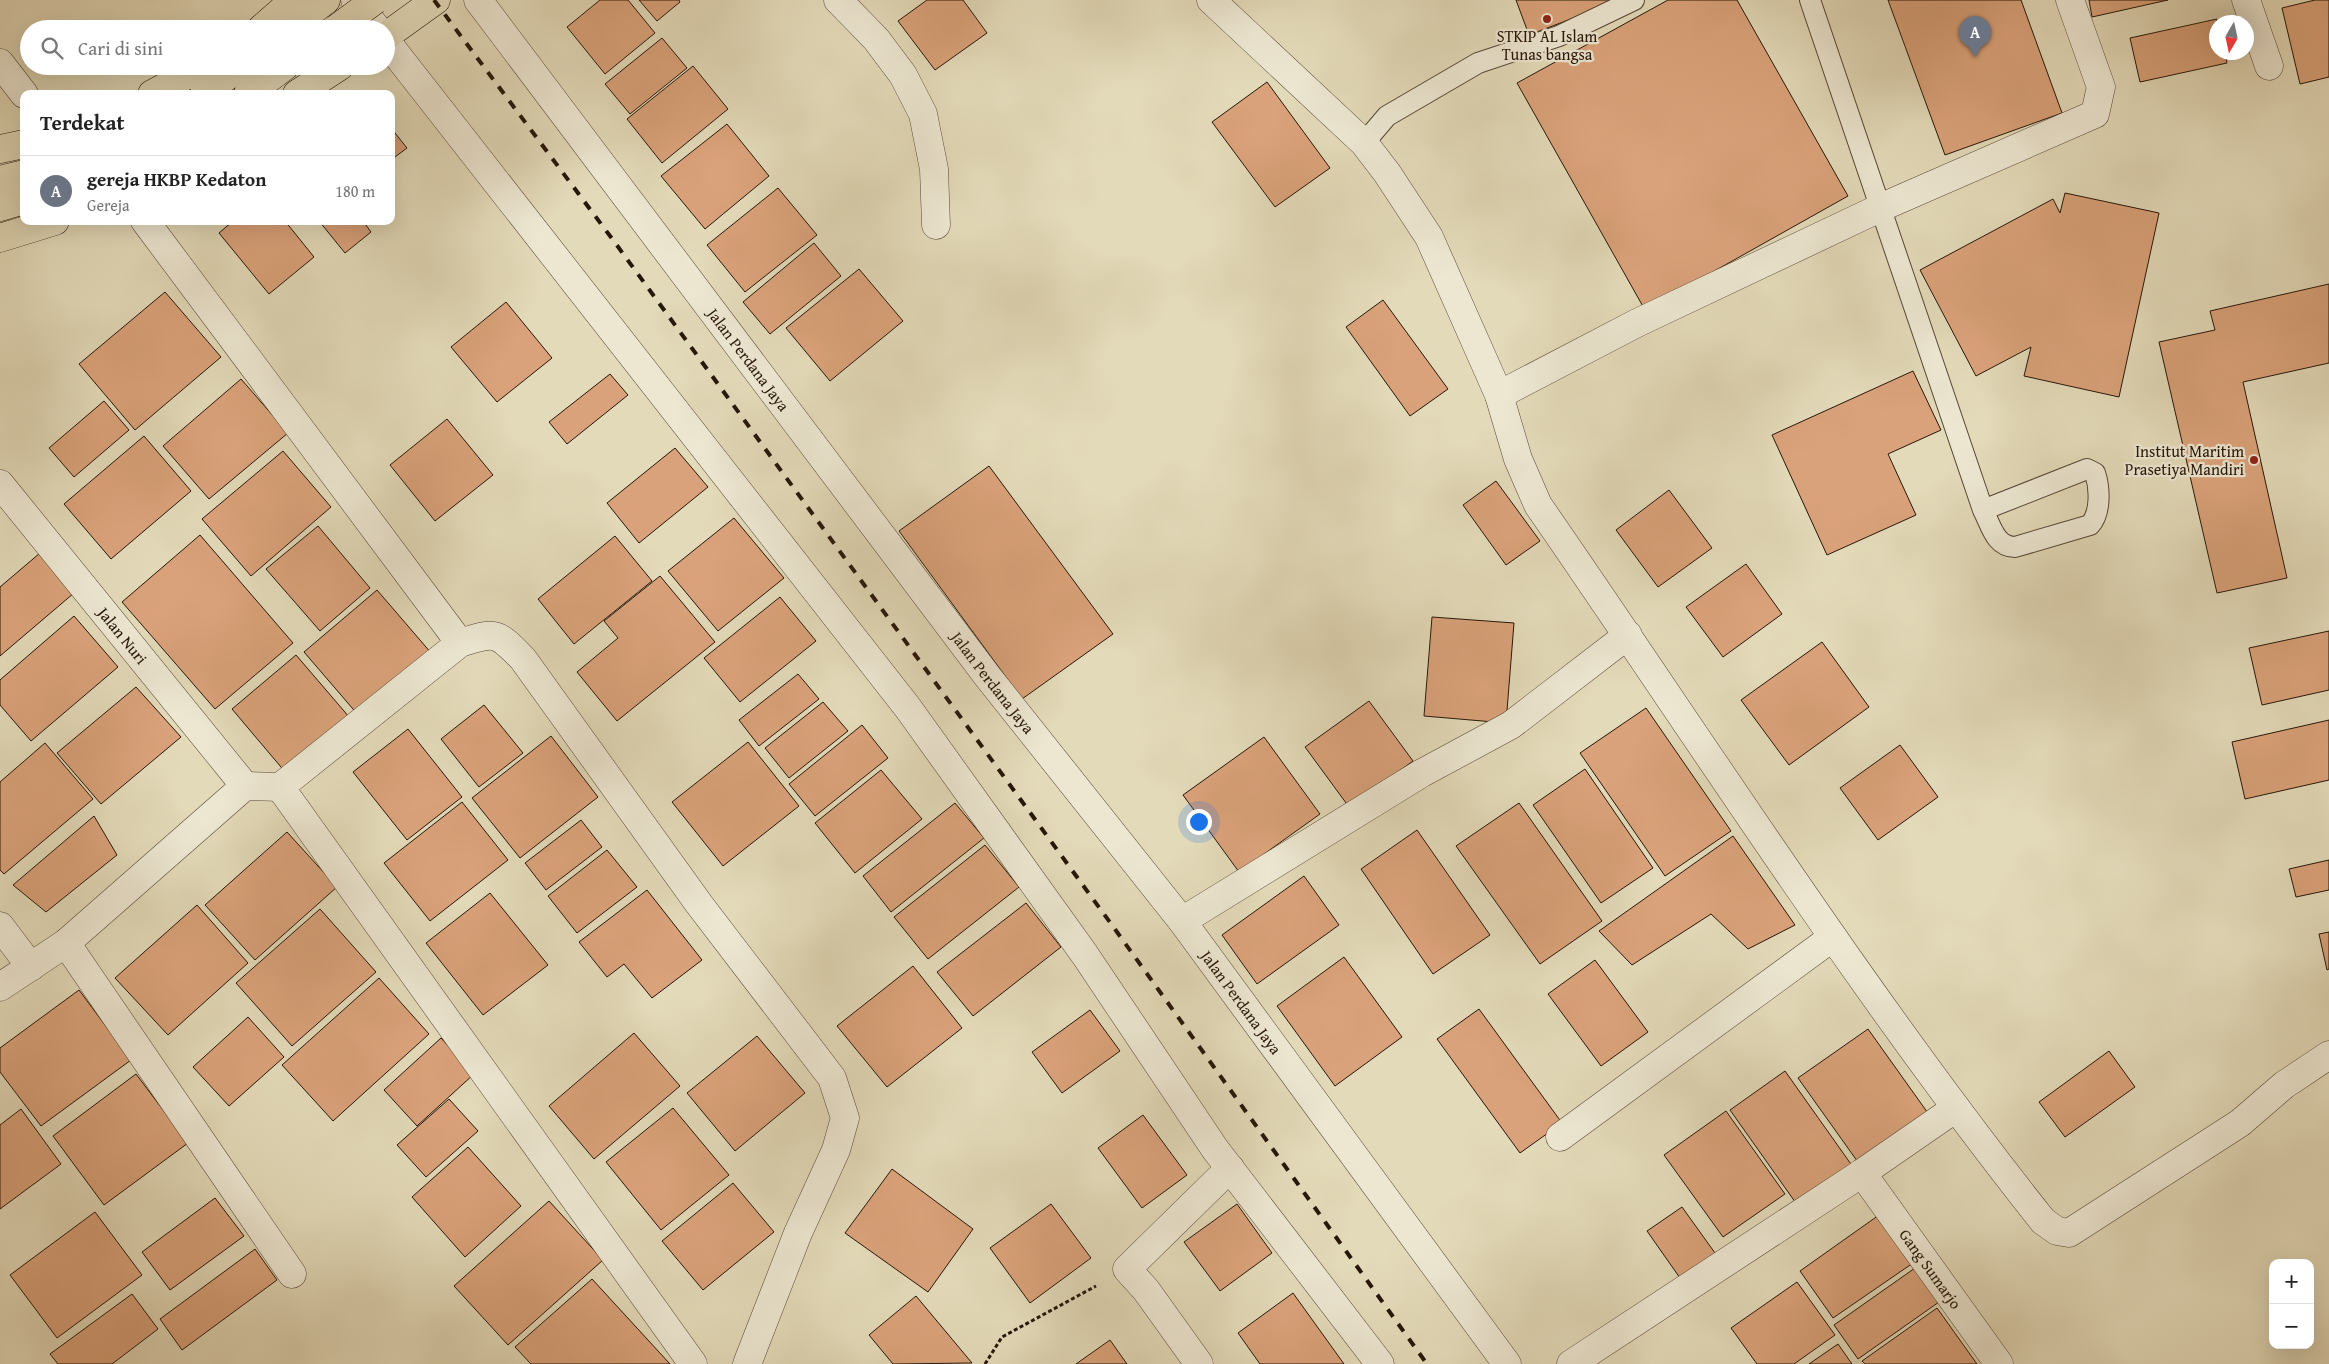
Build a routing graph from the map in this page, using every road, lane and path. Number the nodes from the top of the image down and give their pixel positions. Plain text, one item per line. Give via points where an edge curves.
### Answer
1 (294, 0) edge
2 (326, 0) edge
3 (354, 0) edge
4 (375, 0) edge
5 (436, 0) edge
6 (478, 0) edge
7 (838, 0) edge
8 (1211, 0) edge
9 (1634, 0) edge
10 (1810, 0) edge
11 (2070, 0) edge
12 (2246, 0) edge
13 (271, 20) edge
14 (300, 20) edge
15 (348, 20) edge
16 (370, 20) edge
17 (395, 30) edge
18 (395, 52) edge
19 (0, 63) edge
20 (2269, 66) dead end
21 (187, 75) edge
22 (228, 75) edge
23 (273, 75) edge
24 (326, 75) edge
25 (21, 90) edge
26 (159, 90) edge
27 (209, 90) edge
28 (253, 90) edge
29 (302, 90) edge
30 (1364, 143) junction
31 (20, 145) edge
32 (0, 150) edge
33 (20, 175) edge
34 (0, 180) edge
35 (20, 201) edge
36 (0, 206) edge
37 (1882, 207) junction
38 (42, 225) edge
39 (148, 225) edge
40 (936, 225) dead end
41 (0, 238) edge
42 (1499, 395) junction
43 (0, 484) edge
44 (1984, 510) junction
45 (1628, 635) junction
46 (460, 643) junction
47 (245, 786) junction
48 (280, 787) junction
49 (1182, 921) junction
50 (0, 926) edge
51 (1833, 937) junction
52 (66, 943) junction
53 (31, 967) junction
54 (0, 988) edge
55 (2329, 1055) edge
56 (1956, 1108) junction
57 (1560, 1137) dead end
58 (1230, 1168) junction
59 (1862, 1173) junction
60 (1127, 1269) junction
61 (292, 1274) dead end
62 (693, 1364) edge
63 (747, 1364) edge
64 (985, 1364) edge
65 (1199, 1364) edge
66 (1380, 1364) edge
67 (1507, 1364) edge
68 (1571, 1364) edge
69 (1999, 1364) edge

1 - 13 main road
2 - 14 main road
3 - 16 street
4 - 15 main road, bridge
5 - 17 main road
6 - 49 street, Jalan Perdana Jaya via 988,677
7 - 40 street via 876,39 903,76 923,114 934,169
8 - 30 street
9 - 30 lane via 1558,36 1478,63 1386,116
10 - 37 lane
11 - 37 street via 2101,87 2095,114
12 - 20 street
18 - 58 street via 908,708 1085,955
19 - 25 street
21 - 26 main road
22 - 27 main road
23 - 28 main road
24 - 29 main road
30 - 42 street via 1429,237
31 - 32 main road
33 - 34 main road
35 - 36 main road
37 - 42 street via 1637,323
37 - 44 lane
38 - 41 main road
39 - 46 street
42 - 45 street via 1518,459 1538,505
43 - 47 street, Jalan Nuri
44 - 44 lane via 2087,469 2095,473 2097,511 2090,524 2007,547 2000,543
45 - 49 street via 1511,726 1422,773
45 - 51 street
46 - 48 street
46 - 63 street via 484,635 502,638 522,659 699,904 832,1078 845,1118 836,1150 798,1232
47 - 48 street
47 - 52 street
48 - 62 street
49 - 67 street, Jalan Perdana Jaya
50 - 53 street
51 - 56 street
51 - 57 street
52 - 53 street
52 - 61 street
53 - 54 street
55 - 56 street via 2284,1085 2240,1122 2070,1232 2057,1231 2043,1221
56 - 59 street
58 - 60 street
58 - 66 street
59 - 68 street
59 - 69 street, Gang Sumarjo
60 - 64 path via 1002,1338
60 - 65 street

